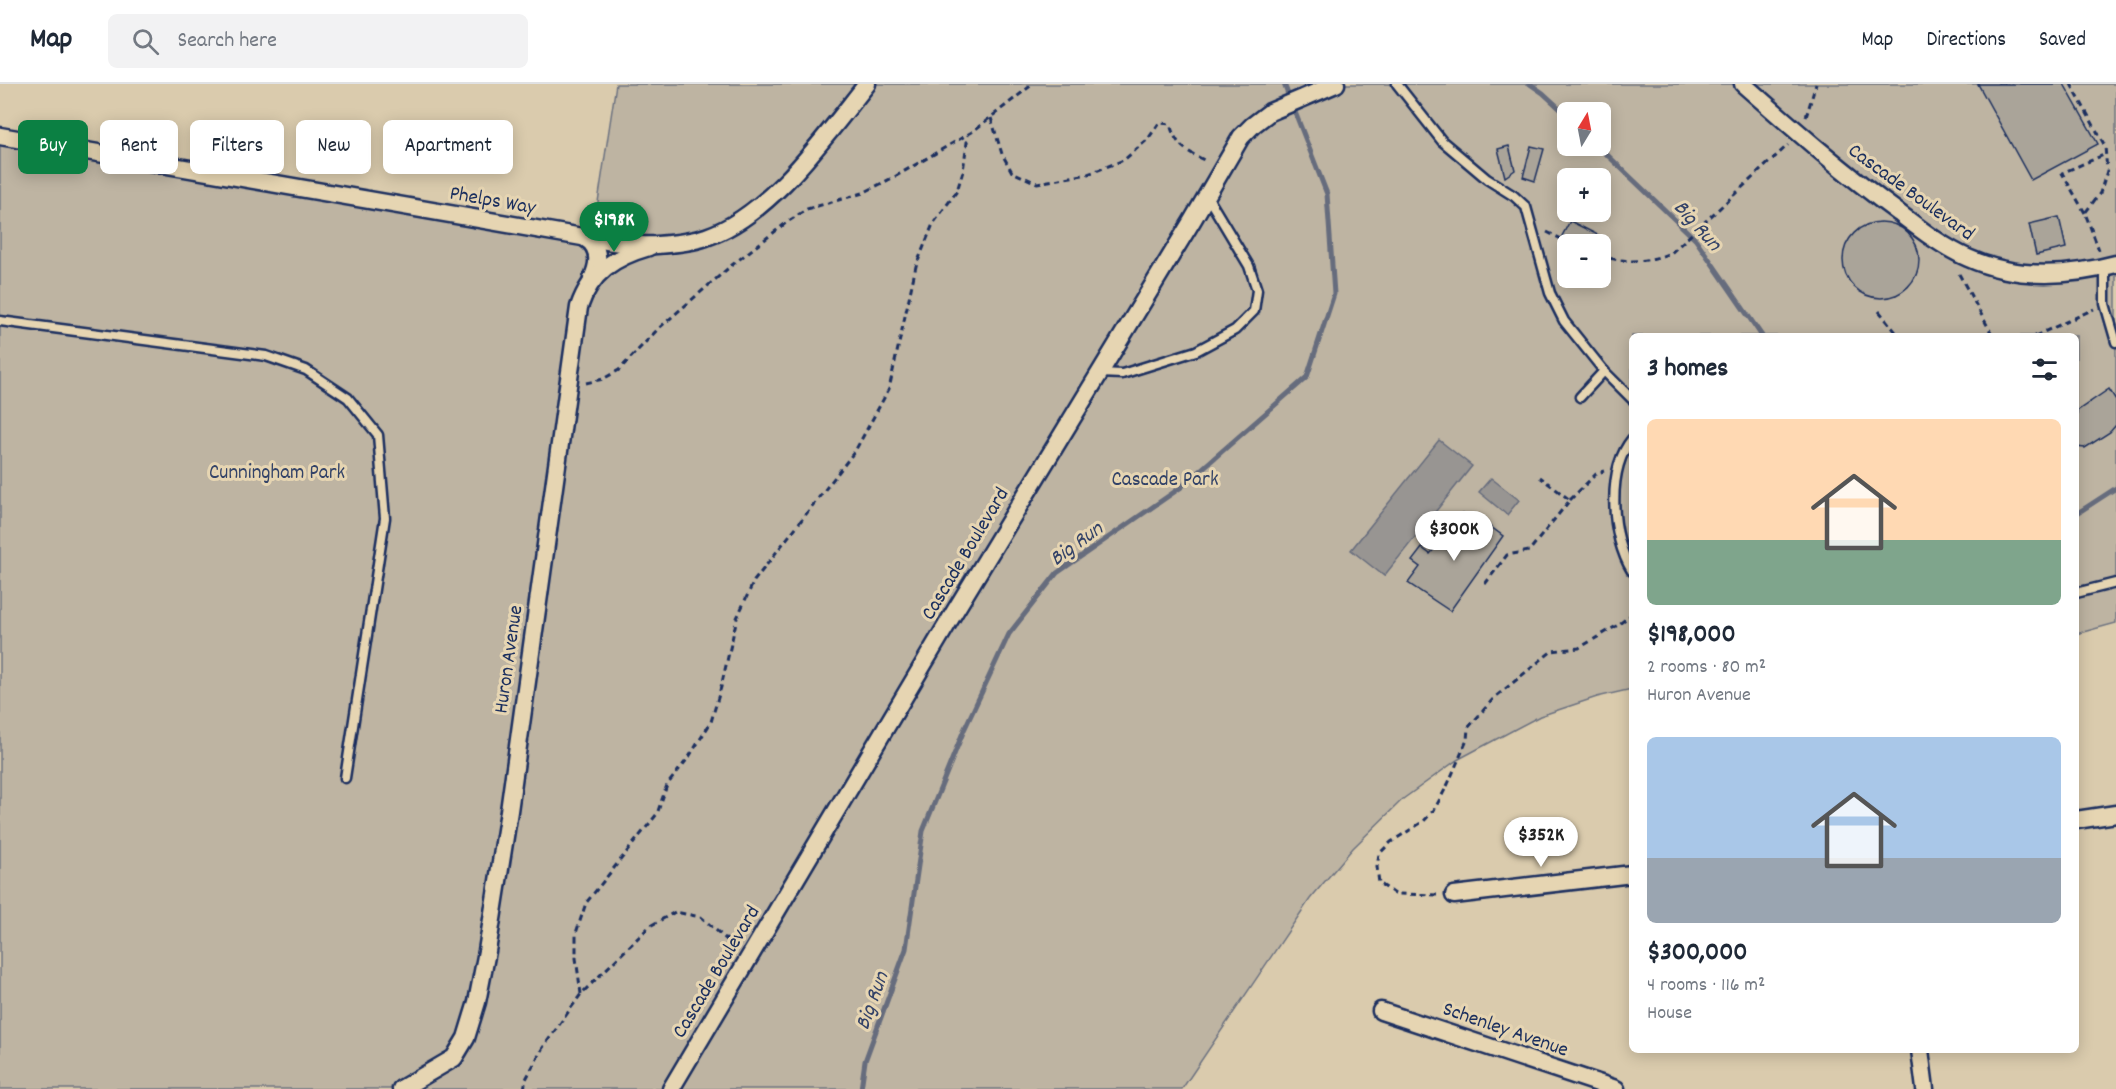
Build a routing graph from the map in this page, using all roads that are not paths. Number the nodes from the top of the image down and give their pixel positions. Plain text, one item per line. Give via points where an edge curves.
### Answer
1 (867, 84) edge
2 (1397, 84) edge
3 (1743, 84) edge
4 (1330, 87) edge
5 (0, 136) edge
6 (1206, 195) junction
7 (587, 238) junction
8 (659, 245) junction
9 (2111, 266) edge
10 (590, 282) junction
11 (0, 321) edge
12 (2116, 342) edge
13 (1604, 371) junction
14 (1099, 373) junction
15 (1629, 396) edge
16 (1580, 397) dead end
17 (1629, 444) edge
18 (1629, 565) edge
19 (2116, 583) edge
20 (2079, 592) edge
21 (345, 778) dead end
22 (2116, 814) edge
23 (2079, 820) edge
24 (1629, 874) edge
25 (1454, 895) road end
26 (1382, 1011) dead end
27 (1920, 1053) edge
28 (401, 1089) edge
29 (671, 1089) edge
30 (1616, 1089) edge
31 (1925, 1089) edge

1 - 8 street, Huron Avenue via 793,175 766,200 706,237
2 - 13 lane via 1442,141 1526,207 1550,293 1564,321
3 - 9 street, Cascade Boulevard via 1881,200 1968,258 2012,272 2052,275
4 - 6 street, Cascade Boulevard via 1270,112 1253,124
5 - 7 street, Phelps Way
6 - 14 street, Cascade Boulevard
6 - 14 lane via 1249,266 1257,290 1254,311 1235,330 1196,351 1122,374
7 - 8 street, Huron Avenue
7 - 10 street via 598,258
8 - 10 street, Huron Avenue via 620,257
9 - 12 lane via 2105,304
10 - 28 street, Huron Avenue via 579,307 567,383 510,800 477,1002 466,1038 454,1058
11 - 21 lane via 266,356 306,370 348,398 378,435 385,518
13 - 15 lane
13 - 16 lane
14 - 29 street, Cascade Boulevard
17 - 18 lane via 1617,469 1615,512 1619,544
19 - 20 lane
22 - 23 street
24 - 25 street
26 - 30 street, Schenley Avenue
27 - 31 street

